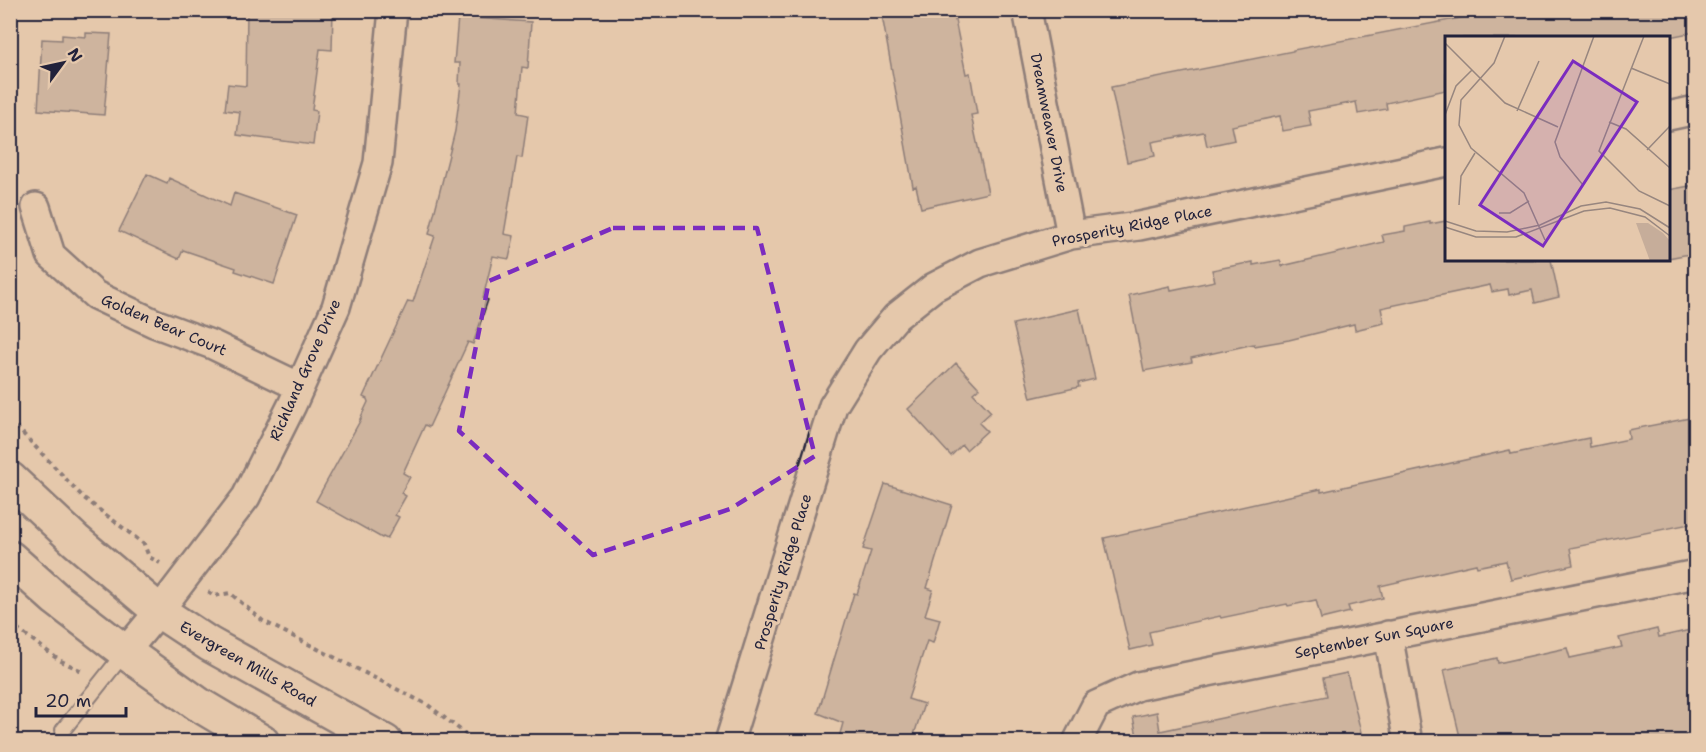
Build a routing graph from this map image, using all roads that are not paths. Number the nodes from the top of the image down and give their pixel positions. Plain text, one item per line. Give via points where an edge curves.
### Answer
1 (393, 10) edge
2 (1027, 10) edge
3 (1695, 110) edge
4 (1670, 116) edge
5 (1445, 162) edge
6 (36, 207) dead end
7 (1071, 235) junction
8 (300, 387) junction
9 (10, 479) edge
10 (10, 558) edge
11 (1695, 574) edge
12 (159, 610) junction
13 (1388, 635) junction
14 (125, 652) junction
15 (63, 730) dead end
16 (262, 741) edge
17 (385, 741) edge
18 (729, 741) edge
19 (1077, 741) edge
20 (1408, 741) edge

1 - 8 street, Richland Grove Drive via 378,163 336,307
2 - 7 street, Dreamweaver Drive
3 - 4 street
5 - 7 street, Prosperity Ridge Place via 1139,226
6 - 8 street, Golden Bear Court via 51,255 95,295
7 - 18 street, Prosperity Ridge Place via 980,263 934,287 896,317 868,350 833,406
8 - 12 street, Richland Grove Drive via 246,497
9 - 12 main road, Evergreen Mills Road
10 - 14 main road
11 - 13 street, September Sun Square
12 - 14 street, Richland Grove Drive
12 - 17 main road, Evergreen Mills Road via 209,644
13 - 19 street, September Sun Square via 1137,686 1096,705
13 - 20 street
14 - 15 lane
14 - 16 main road via 198,704

